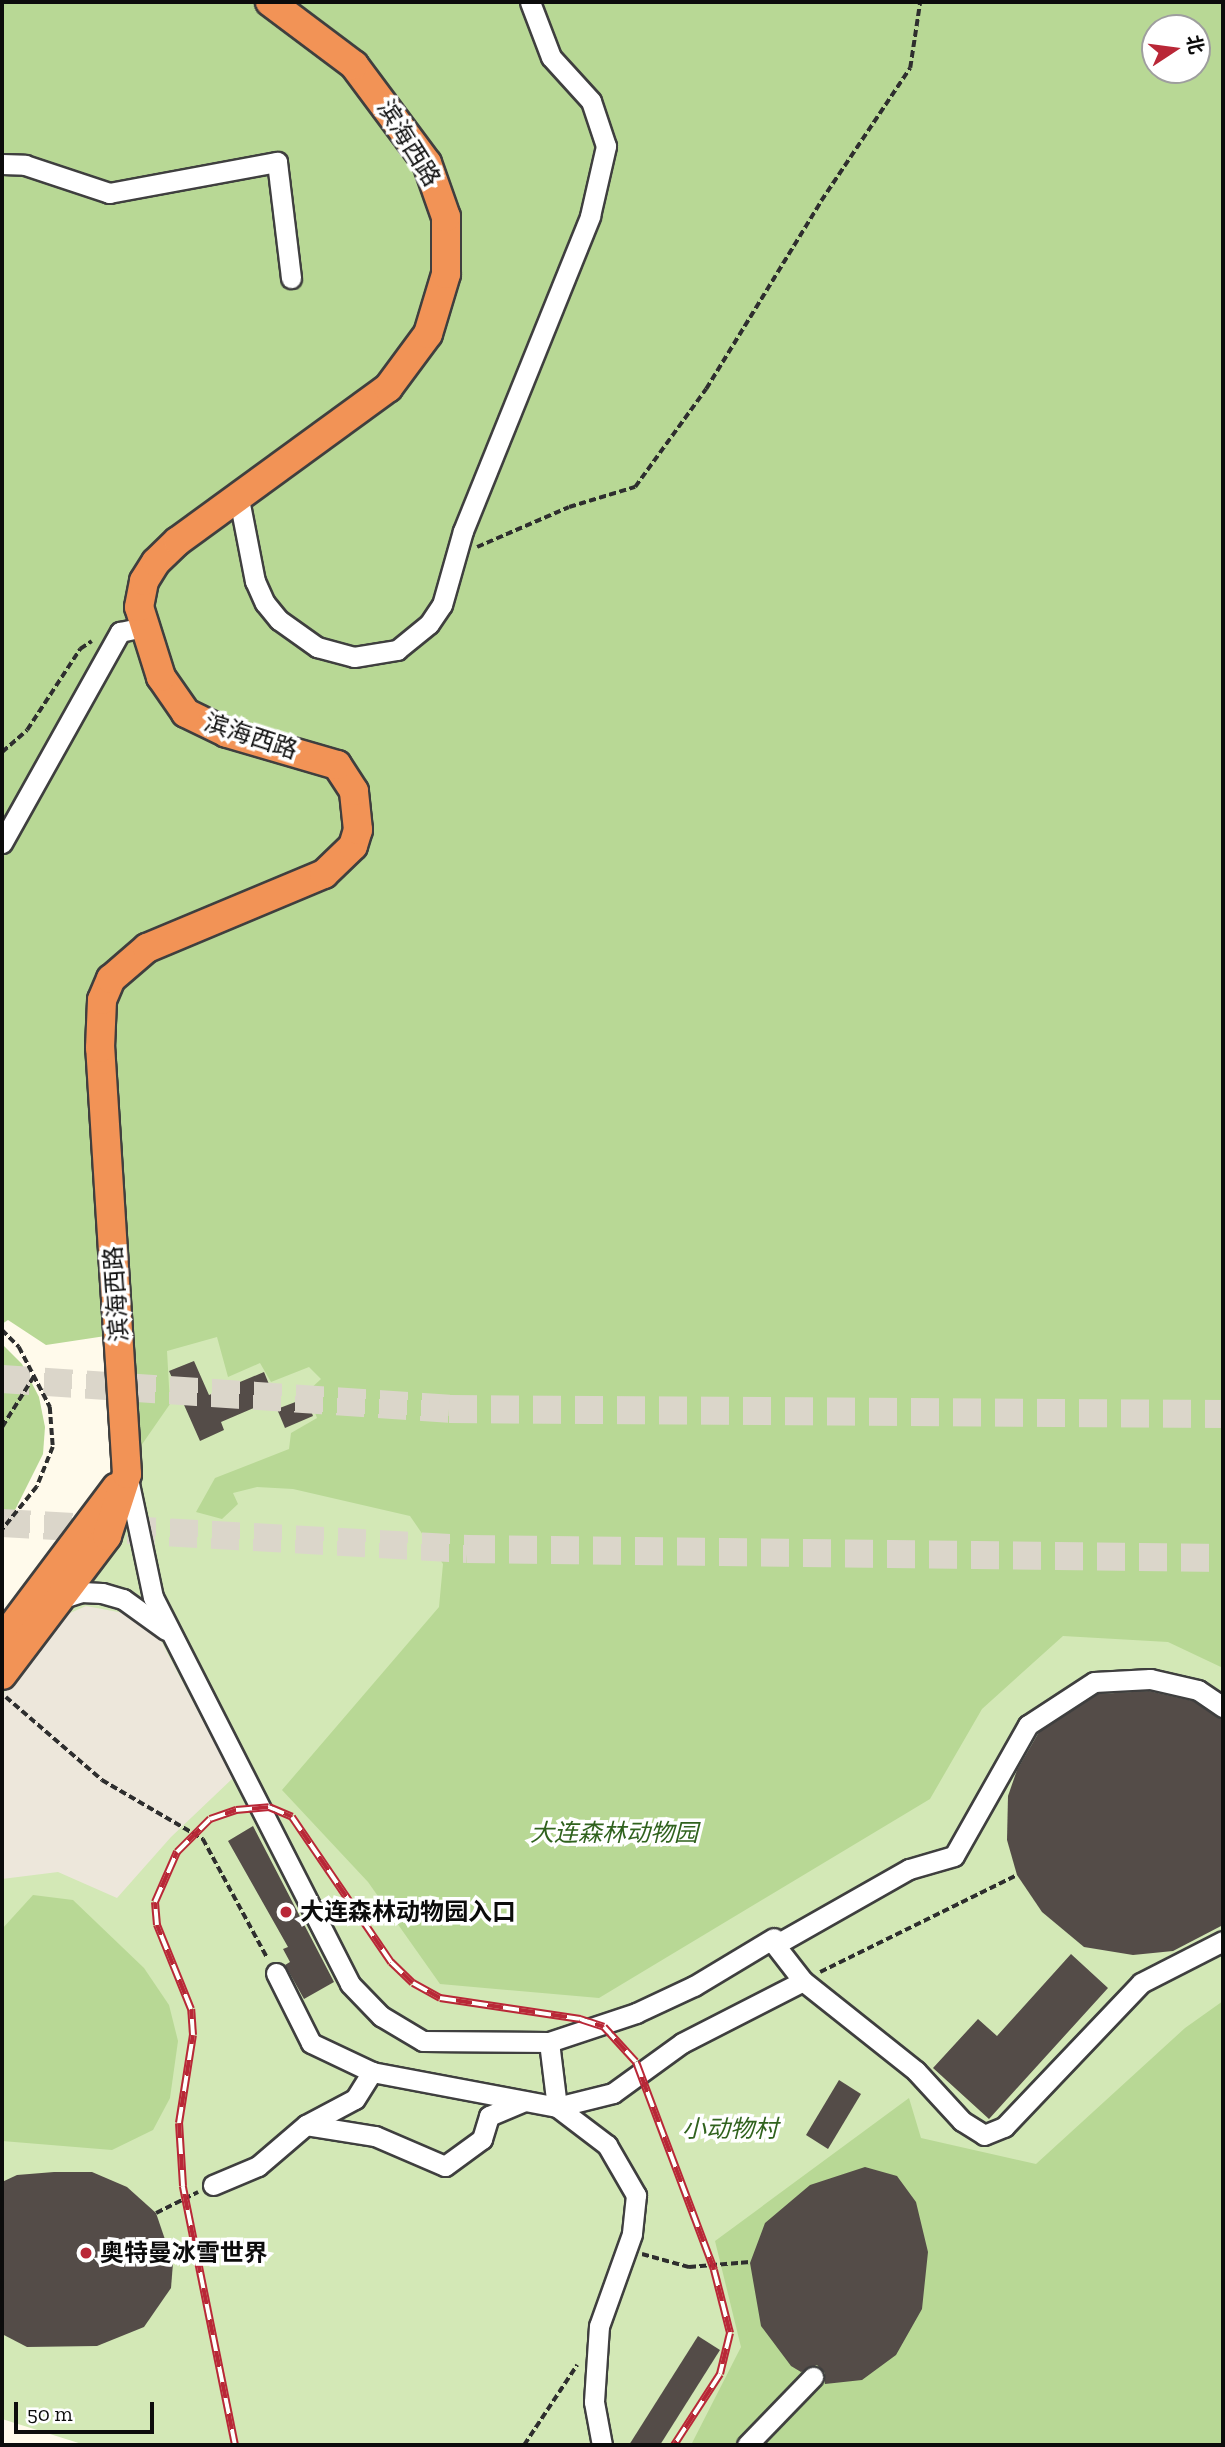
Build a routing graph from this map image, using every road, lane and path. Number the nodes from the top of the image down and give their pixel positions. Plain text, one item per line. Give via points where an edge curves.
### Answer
1 (270, 2) edge
2 (530, 2) edge
3 (920, 2) edge
4 (2, 164) edge
5 (291, 278) dead end
6 (239, 499) junction
7 (456, 556) junction
8 (131, 629) junction
9 (2, 752) edge
10 (2, 843) edge
11 (2, 1331) edge
12 (34, 1376) junction
13 (2, 1427) edge
14 (127, 1474) junction
15 (2, 1530) edge
16 (60, 1598) junction
17 (172, 1635) junction
18 (2, 1640) edge
19 (2, 1675) edge
20 (2, 1693) edge
21 (1223, 1707) edge
22 (1017, 1875) dead end
23 (774, 1938) dead end
24 (1223, 1941) edge
25 (276, 1973) joint
26 (803, 1981) junction
27 (549, 2042) junction
28 (372, 2072) junction
29 (525, 2101) junction
30 (557, 2107) junction
31 (306, 2125) junction
32 (212, 2185) joint
33 (156, 2213) dead end
34 (626, 2250) junction
35 (750, 2263) dead end
36 (813, 2377) dead end
37 (558, 2398) dead end
38 (524, 2445) edge
39 (602, 2445) edge
40 (747, 2445) edge

1 - 6 highway, 滨海西路 via 335,47 374,87 439,189 448,244 439,305 410,364 366,407
2 - 7 street via 551,57 591,101 606,146 590,216
3 - 7 path via 910,68 821,201 706,389 635,488 569,506
4 - 5 street via 24,165 109,193 277,162
6 - 7 street via 255,581 265,603 299,636 336,654 376,656 414,638 442,605
6 - 8 highway, 滨海西路 via 156,562 144,581
8 - 9 path via 98,637 80,649 27,730
8 - 10 street
8 - 14 highway, 滨海西路 via 186,713 227,733 337,765 354,791 358,830 353,846 324,874 147,948 111,979 102,1000 100,1048
11 - 12 path via 19,1347
12 - 13 path
12 - 15 path via 50,1406 53,1447 37,1487
14 - 16 highway, 滨海西路 via 118,1515 107,1536
14 - 17 street via 140,1516 149,1585
14 - 18 highway
16 - 17 street via 81,1592 123,1600
16 - 19 highway, 滨海西路
17 - 27 street via 350,1984 381,2016 423,2041
20 - 25 path via 102,1780 203,1839
21 - 26 street via 1198,1690 1150,1679 1094,1682 1059,1700 1028,1725 954,1856 909,1869 775,1945
22 - 26 path
23 - 27 street via 636,2014
24 - 26 street via 1141,1983 1004,2127 984,2135 962,2121 916,2071
25 - 28 street via 310,2043
26 - 30 street via 682,2043 613,2093
27 - 30 street
28 - 29 street
28 - 31 street via 355,2099
29 - 30 street
29 - 31 street via 489,2116 482,2139 444,2166 374,2136
30 - 34 street via 607,2145 636,2195
31 - 32 street via 258,2166
32 - 33 path
34 - 35 path via 689,2267
34 - 39 street via 599,2326 594,2402
36 - 40 street
37 - 38 path

